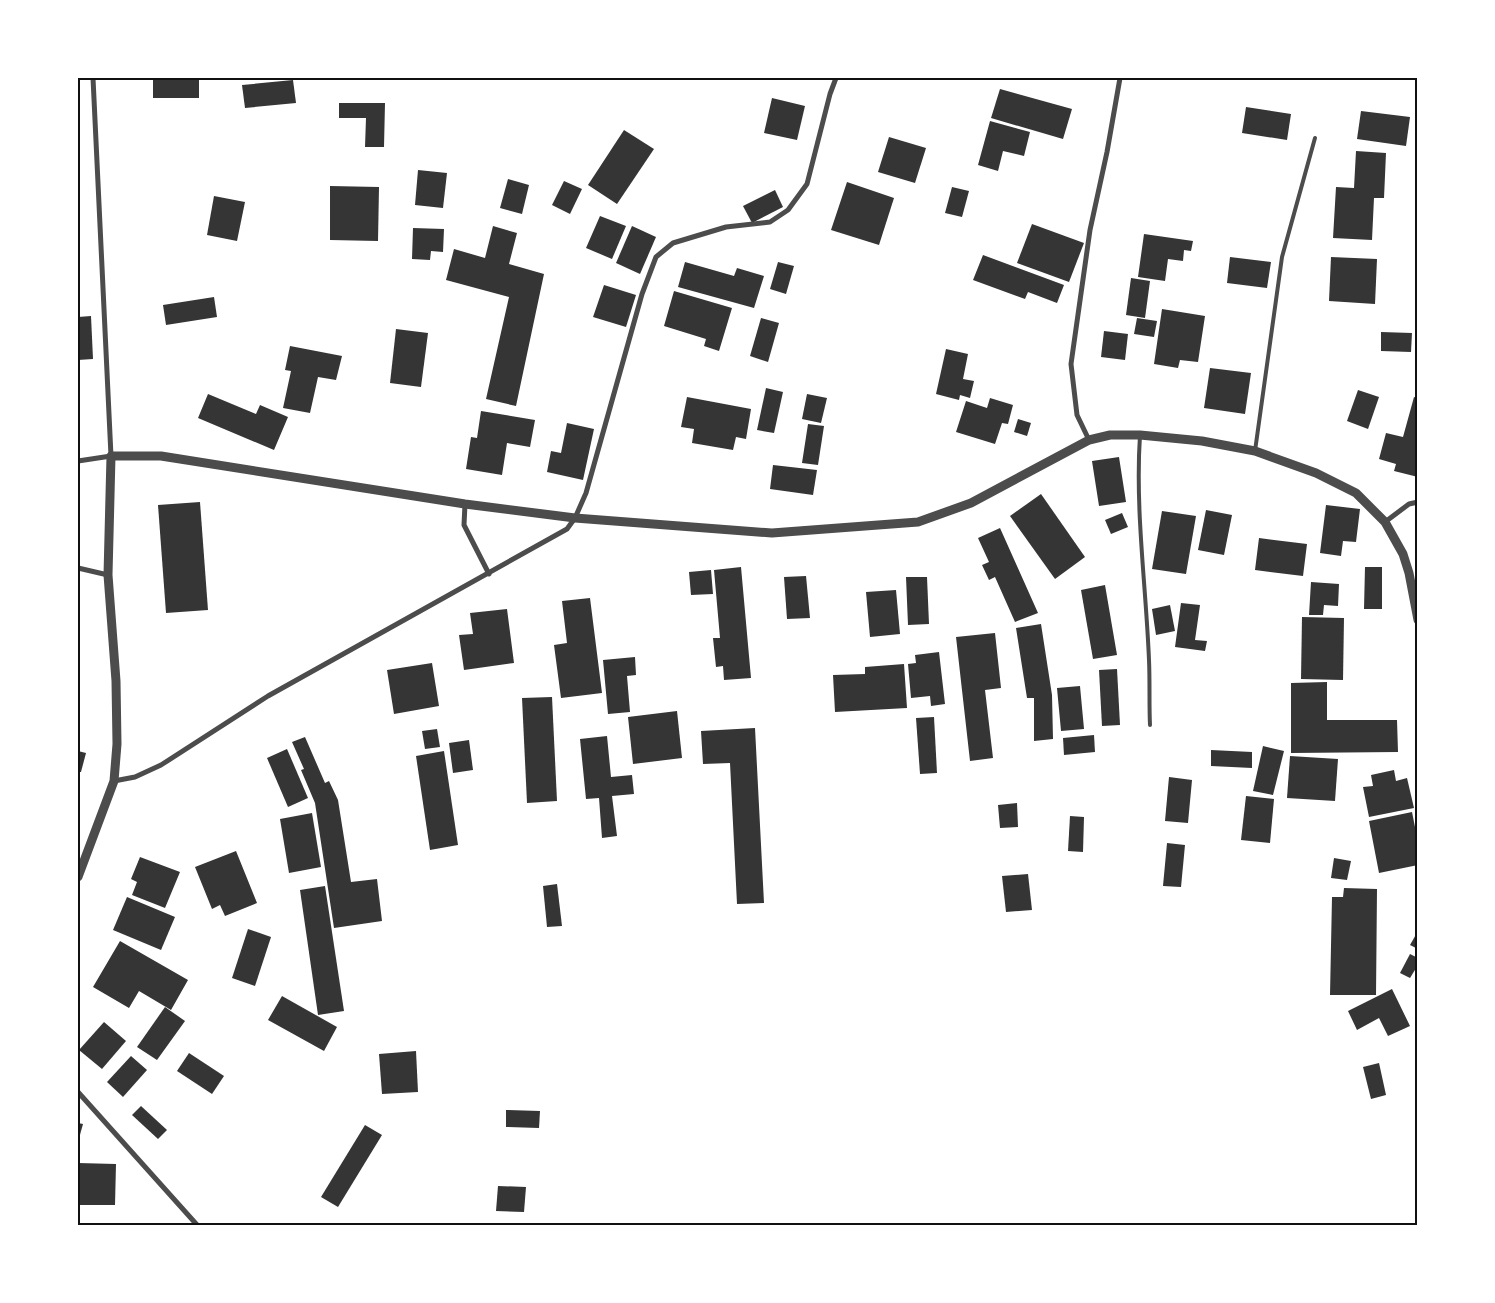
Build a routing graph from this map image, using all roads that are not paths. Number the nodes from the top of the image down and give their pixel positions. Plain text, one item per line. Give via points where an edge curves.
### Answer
1 (93, 78) edge
2 (836, 78) edge
3 (1120, 78) edge
4 (1315, 138) dead end
5 (1140, 435) junction
6 (1089, 440) junction
7 (1255, 451) junction
8 (111, 456) junction
9 (78, 460) edge
10 (1418, 502) edge
11 (465, 504) junction
12 (575, 518) junction
13 (1385, 522) junction
14 (78, 568) edge
15 (489, 574) junction
16 (108, 575) junction
17 (1415, 588) edge
18 (1418, 620) edge
19 (1150, 725) dead end
20 (114, 782) junction
21 (78, 877) edge
22 (78, 1092) edge
23 (198, 1226) edge

1 - 8 street
2 - 12 street via 807,184 788,210 770,222 726,227 673,243 656,257 642,294 586,493
3 - 6 street via 1090,230 1071,364 1077,414
4 - 7 lane via 1282,257
5 - 6 street via 1110,435
5 - 7 street via 1202,441
5 - 19 lane via 1140,544 1149,660
6 - 12 street via 971,503 918,522 772,533
7 - 13 street via 1316,473 1356,493
8 - 9 street
8 - 11 street via 161,456
8 - 16 street
10 - 13 street via 1409,504
11 - 12 street
11 - 15 street via 464,525
12 - 15 street via 567,529
13 - 17 street via 1403,554
14 - 16 street
15 - 20 street via 268,696 161,765 136,777
16 - 20 street via 116,681
17 - 18 street
20 - 21 street
22 - 23 street

